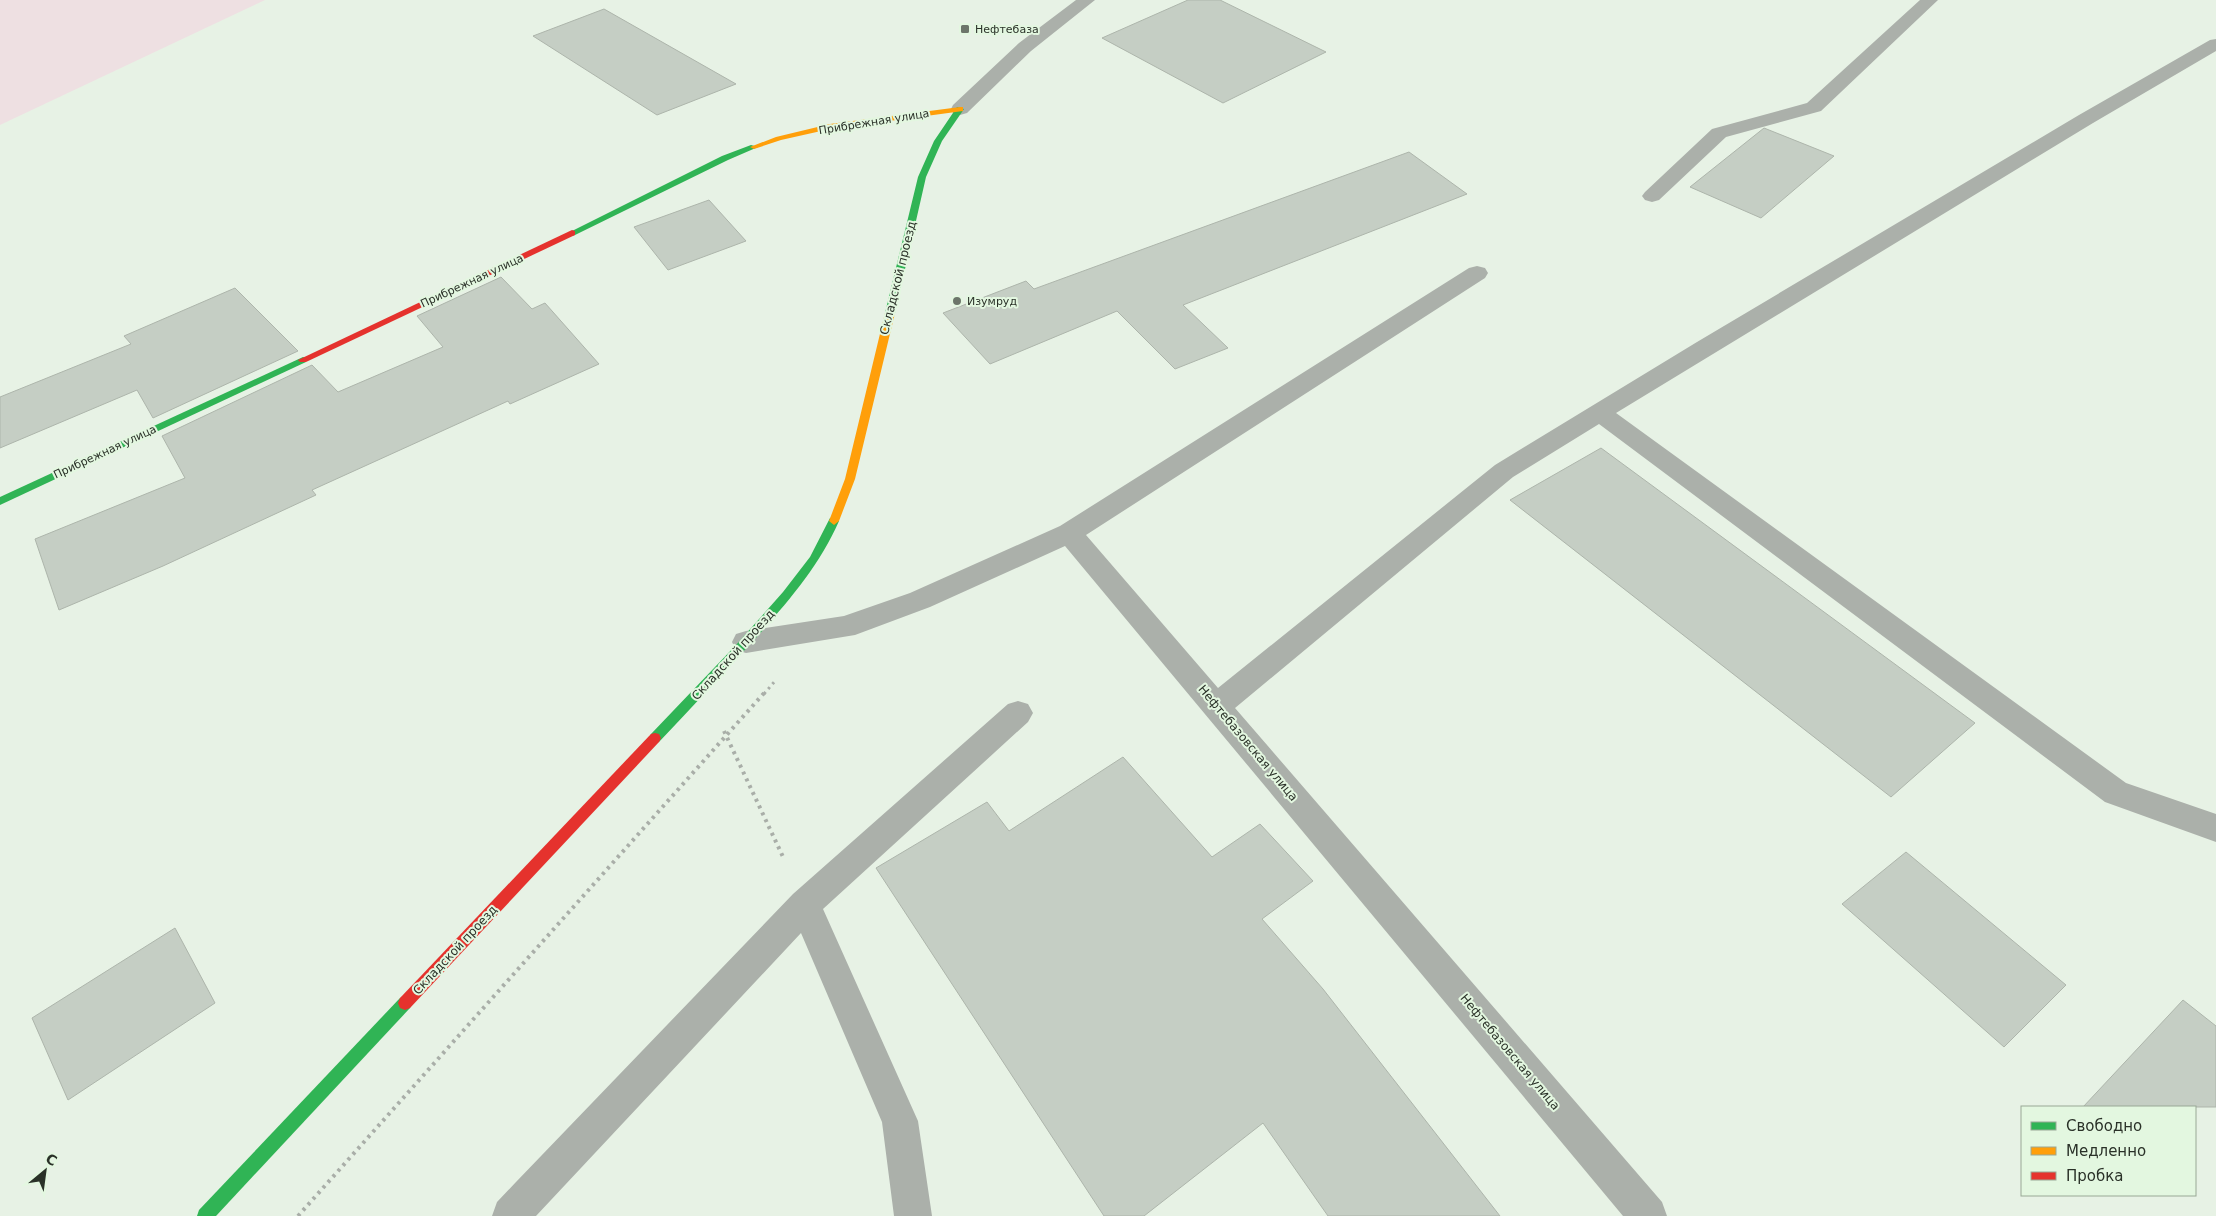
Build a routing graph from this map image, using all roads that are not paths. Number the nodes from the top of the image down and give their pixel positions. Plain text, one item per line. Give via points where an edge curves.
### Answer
1 (1087, 0) edge
2 (1930, 0) edge
3 (2216, 44) edge
4 (960, 109) junction
5 (1652, 196) dead end
6 (1477, 273) dead end
7 (1599, 412) junction
8 (0, 501) edge
9 (1069, 533) junction
10 (746, 642) junction
11 (1217, 706) junction
12 (1018, 713) dead end
13 (2216, 828) edge
14 (805, 905) junction
15 (205, 1216) edge
16 (511, 1216) edge
17 (913, 1216) edge
18 (1648, 1216) edge

1 - 4 lane, Складской проезд via 1025,47
2 - 5 lane via 1814,107 1719,134
3 - 7 lane
4 - 8 street, Прибрежная улица via 846,124 773,140 725,158 546,246
4 - 10 street, Складской проезд via 938,141 922,177 850,479 829,534 798,582
6 - 9 lane
7 - 11 lane via 1504,471
7 - 13 lane via 2116,793
9 - 10 lane via 920,600 845,627
9 - 11 lane, Нефтебазовская улица
10 - 15 street, Складской проезд
11 - 18 lane, Нефтебазовская улица
12 - 14 lane
14 - 16 lane
14 - 17 lane via 900,1121

